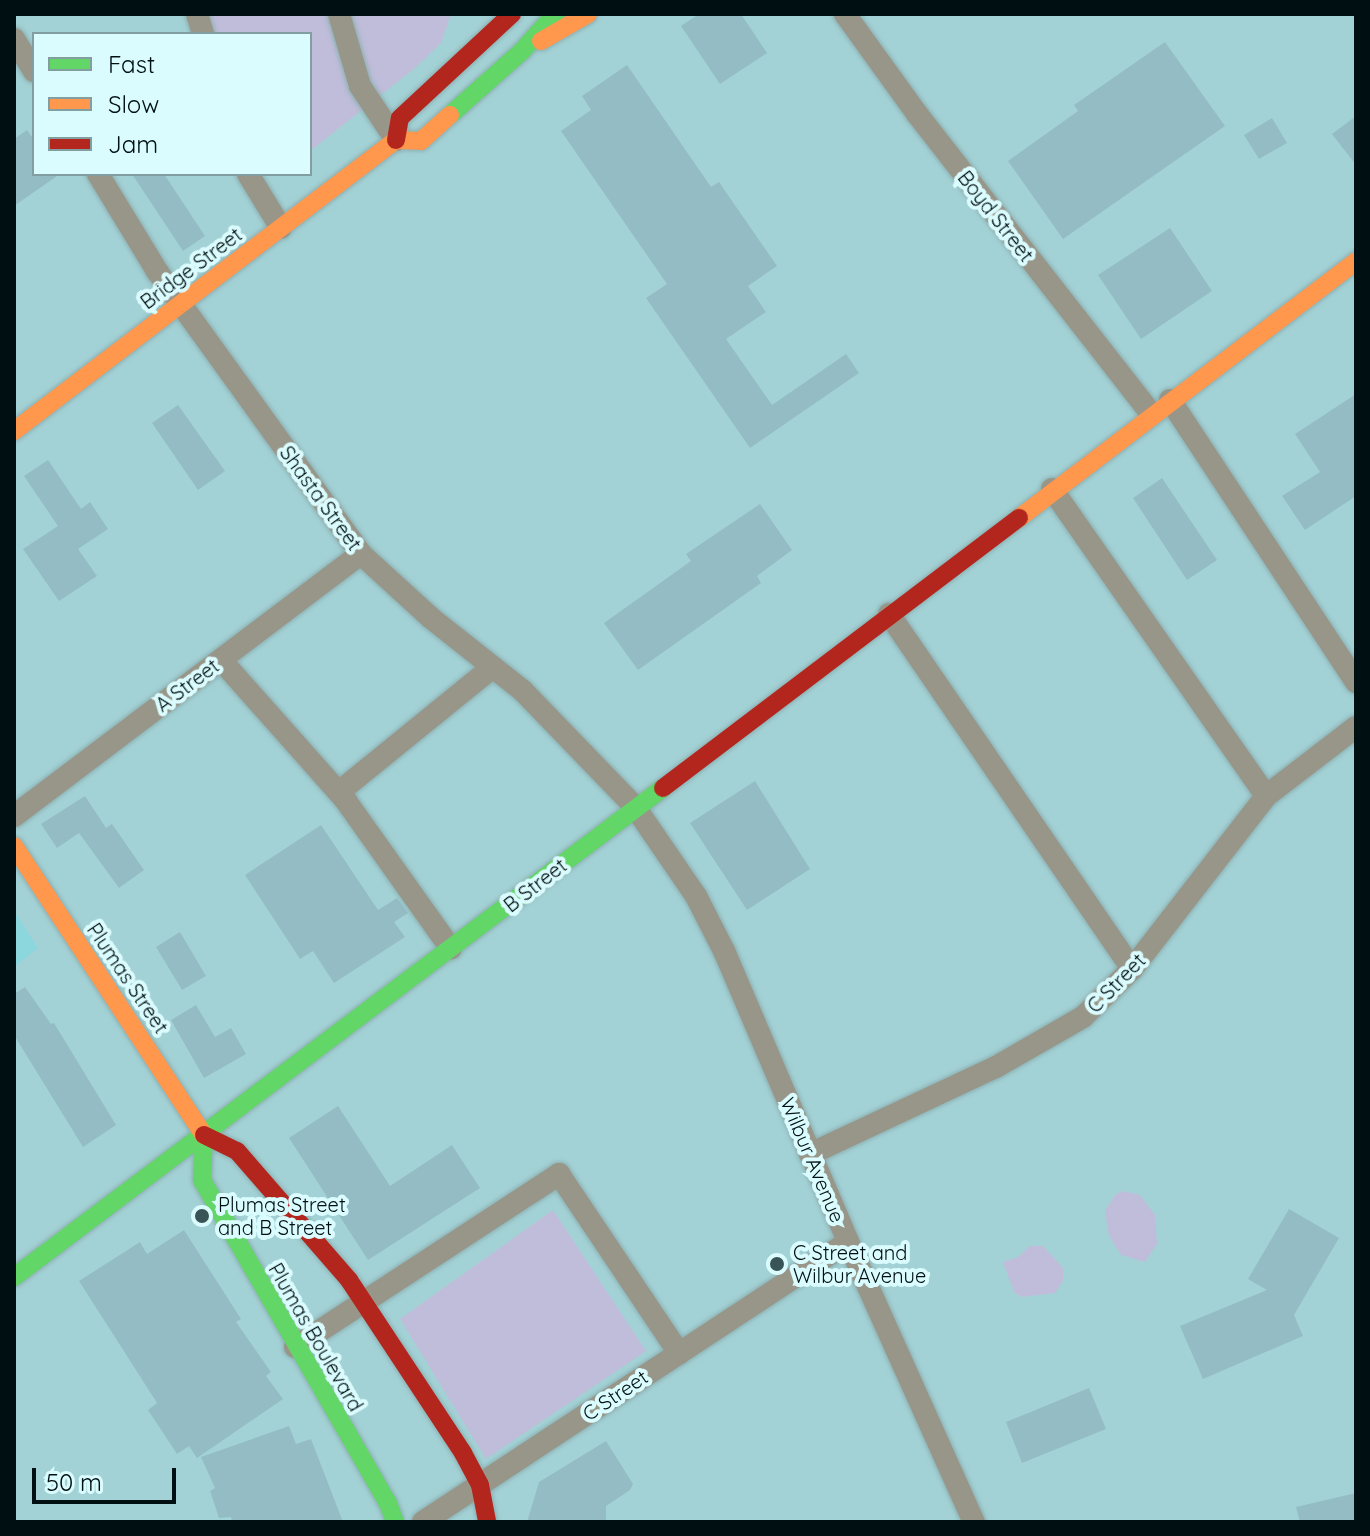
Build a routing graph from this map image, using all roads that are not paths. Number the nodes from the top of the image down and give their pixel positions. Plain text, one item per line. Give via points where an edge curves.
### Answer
1 (339, 14) edge
2 (512, 14) edge
3 (555, 14) edge
4 (588, 14) edge
5 (845, 14) edge
6 (14, 39) edge
7 (522, 51) junction
8 (32, 68) edge
9 (396, 140) junction
10 (99, 176) edge
11 (249, 176) edge
12 (281, 228) junction
13 (1356, 261) edge
14 (181, 303) junction
15 (1170, 400) junction
16 (1151, 414) junction
17 (14, 431) edge
18 (1052, 489) junction
19 (361, 554) junction
20 (889, 614) junction
21 (221, 660) junction
22 (493, 667) junction
23 (1356, 682) edge
24 (1356, 727) edge
25 (339, 792) junction
26 (1266, 796) junction
27 (635, 807) junction
28 (14, 816) edge
29 (14, 846) edge
30 (451, 949) junction
31 (1132, 969) junction
32 (204, 1135) junction
33 (810, 1154) junction
34 (848, 1242) junction
35 (14, 1277) edge
36 (365, 1304) junction
37 (295, 1347) junction
38 (679, 1353) junction
39 (480, 1485) junction
40 (395, 1522) edge
41 (423, 1522) edge
42 (487, 1522) edge
43 (974, 1522) edge

1 - 9 street via 360,86
2 - 9 street, Bridge Street via 400,118
3 - 7 street, Bridge Street
4 - 7 street
5 - 16 street, Boyd Street
6 - 8 street
7 - 9 street, Bridge Street via 421,141
9 - 12 street, Bridge Street
10 - 14 street, Shasta Street
11 - 12 street
12 - 14 street, Bridge Street
13 - 15 street, B Street
14 - 17 street, Bridge Street
14 - 19 street, Shasta Street
15 - 16 street, B Street
15 - 23 street
16 - 18 street, B Street
18 - 20 street, B Street
18 - 26 street
19 - 21 street, A Street
19 - 22 street, Shasta Street
20 - 27 street, B Street
20 - 31 street
21 - 25 street
21 - 28 street, A Street
22 - 25 street
22 - 27 street, Shasta Street
24 - 26 street, C Street
25 - 30 street
26 - 31 street, C Street
27 - 30 street, B Street
27 - 33 street, Wilbur Avenue via 696,896 725,953
29 - 32 street, Plumas Street
30 - 32 street, B Street
31 - 33 street, C Street via 1083,1017 1009,1060
32 - 35 street, B Street
32 - 36 street via 237,1151
32 - 37 street, Plumas Boulevard via 202,1180
33 - 34 street, Wilbur Avenue
34 - 38 street, C Street
34 - 43 street, Wilbur Avenue
36 - 37 street
36 - 38 street via 559,1174
36 - 39 street
37 - 40 street, Plumas Boulevard
38 - 39 street, C Street
39 - 41 street, C Street
39 - 42 street

